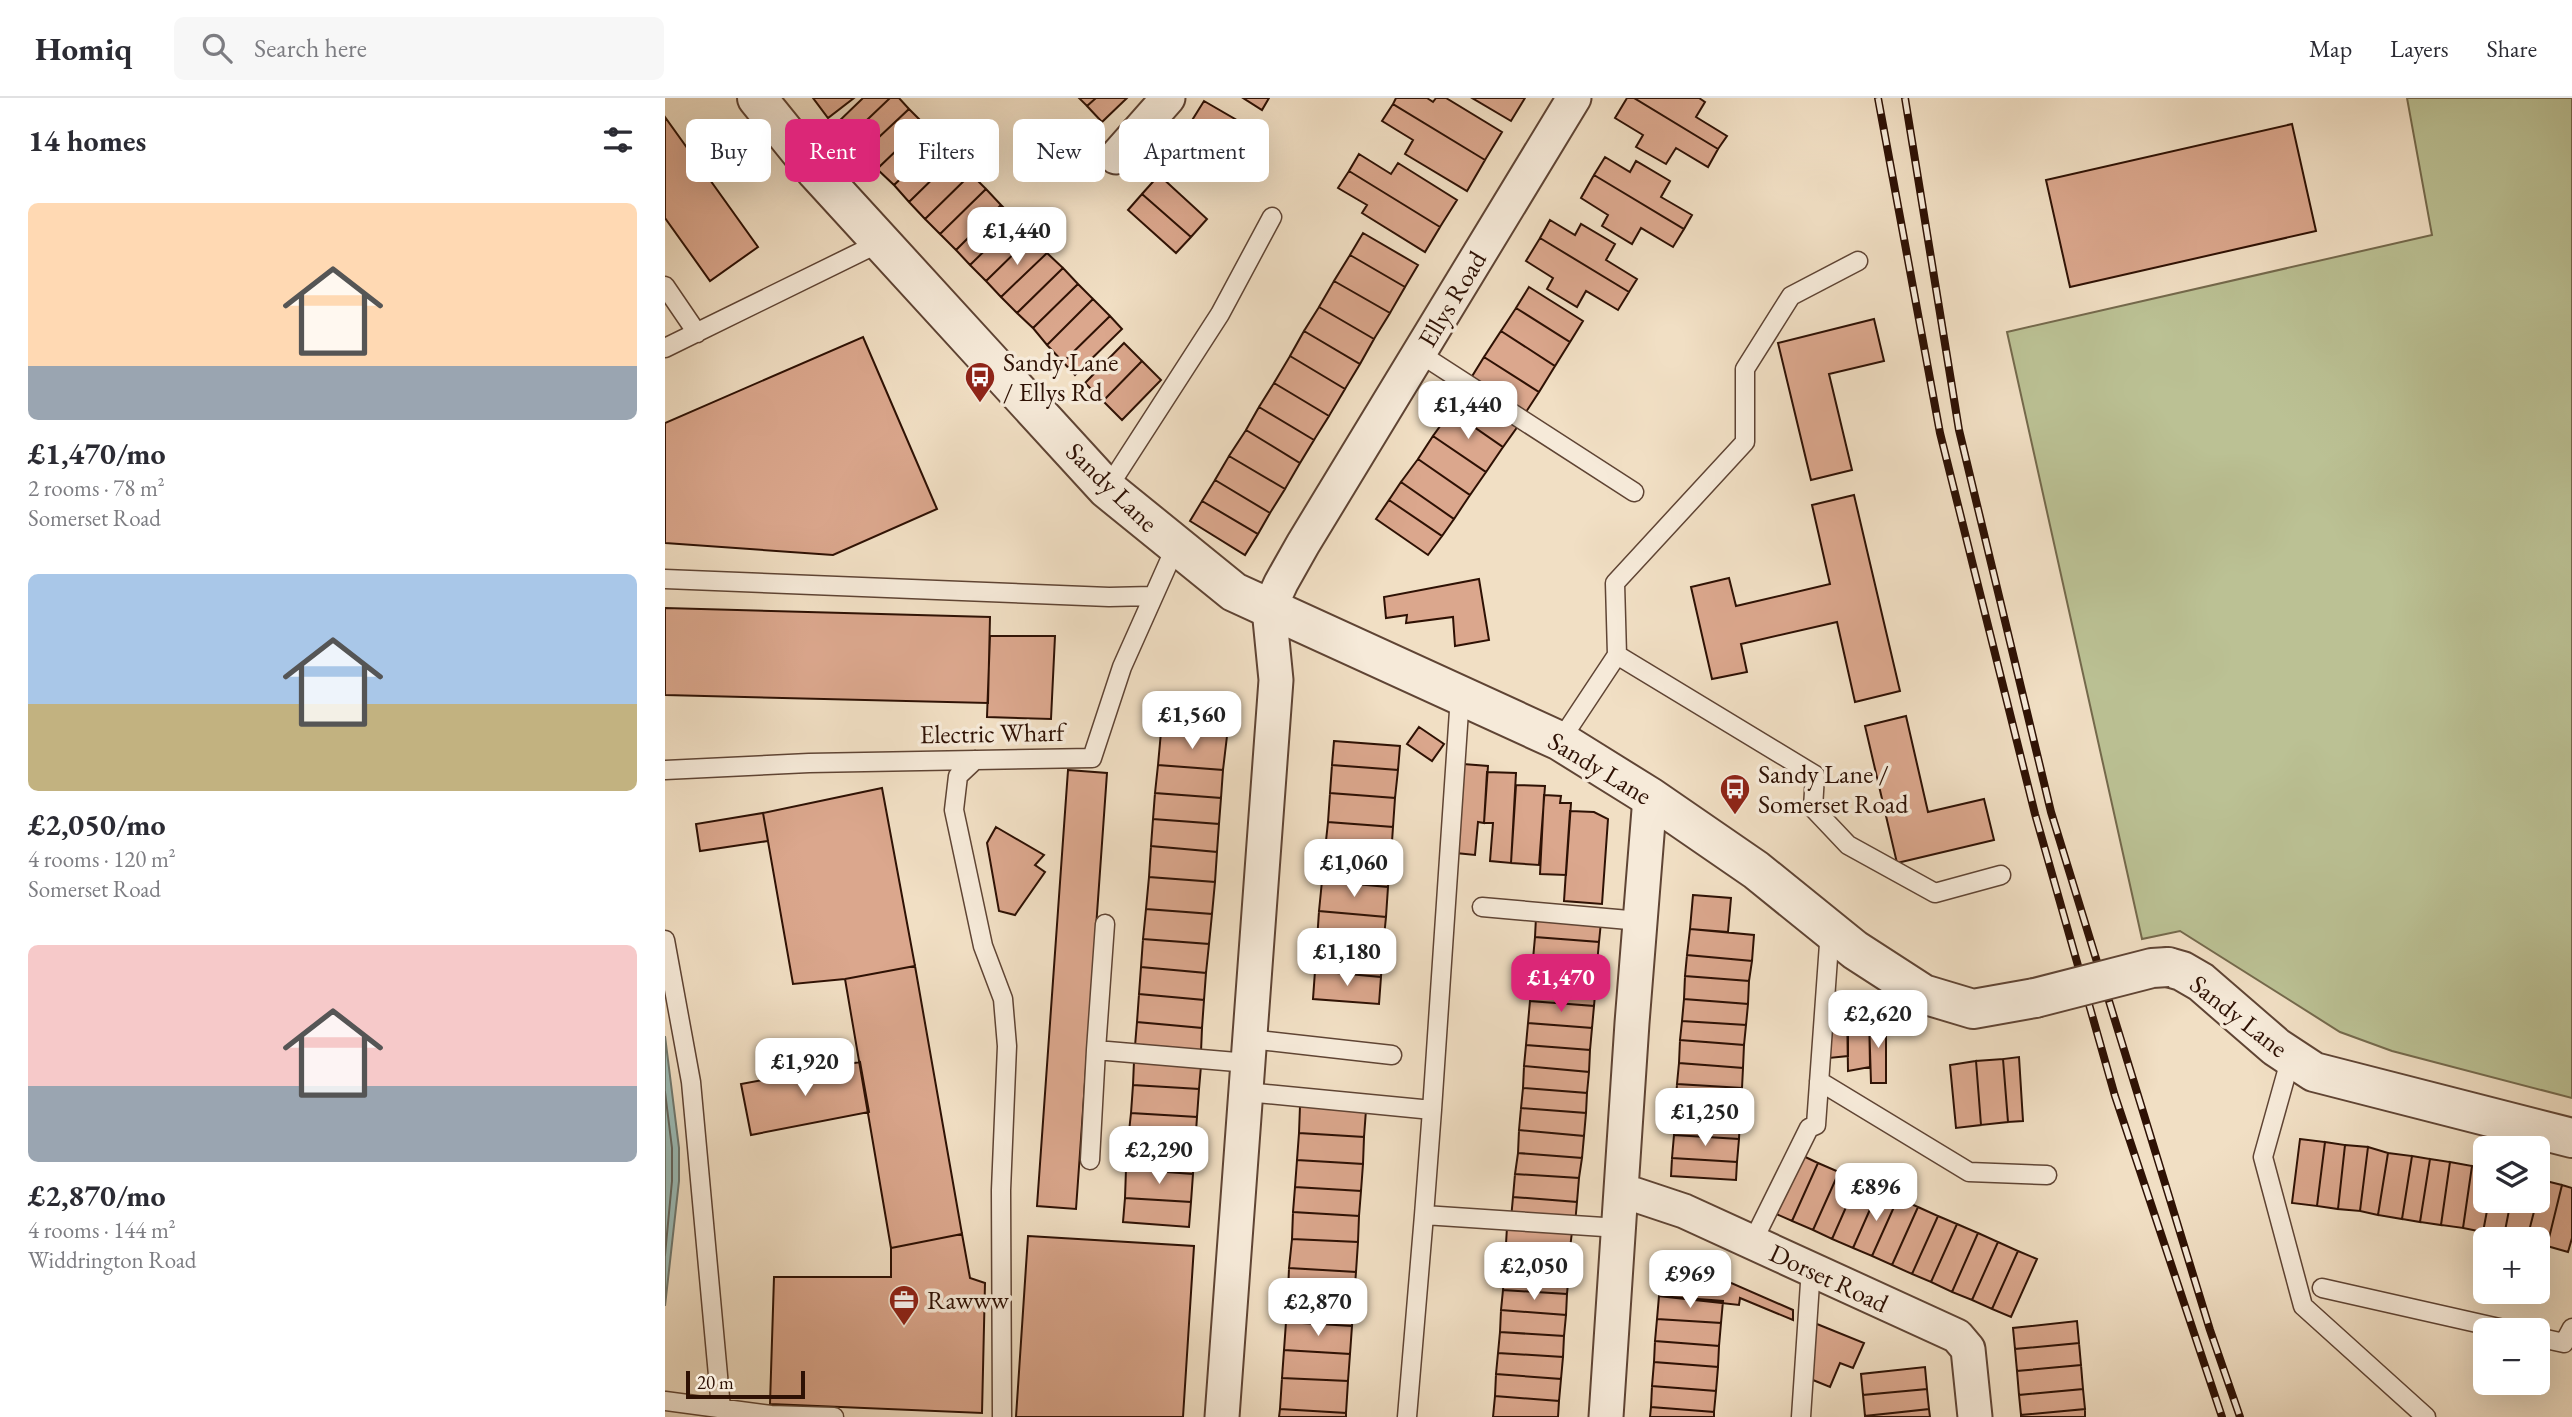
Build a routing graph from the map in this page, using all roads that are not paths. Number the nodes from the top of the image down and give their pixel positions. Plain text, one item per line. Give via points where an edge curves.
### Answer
1 (757, 98) edge
2 (1168, 98) edge
3 (1574, 98) edge
4 (1116, 157) dead end
5 (1272, 217) dead end
6 (881, 242) junction
7 (1858, 261) dead end
8 (665, 286) edge
9 (697, 333) junction
10 (665, 348) edge
11 (1419, 352) junction
12 (1107, 489) junction
13 (1634, 492) dead end
14 (1176, 546) junction
15 (665, 579) edge
16 (1152, 596) junction
17 (1269, 609) junction
18 (1617, 655) junction
19 (1460, 696) junction
20 (1560, 741) junction
21 (975, 760) junction
22 (665, 770) edge
23 (1650, 797) junction
24 (2001, 875) dead end
25 (1482, 907) dead end
26 (1640, 921) junction
27 (1105, 925) dead end
28 (1830, 930) junction
29 (665, 940) edge
30 (1096, 1050) junction
31 (1392, 1055) dead end
32 (2291, 1057) junction
33 (1248, 1065) junction
34 (1819, 1081) junction
35 (1432, 1110) junction
36 (2572, 1138) edge
37 (1090, 1160) dead end
38 (2047, 1175) dead end
39 (1621, 1190) junction
40 (1424, 1215) junction
41 (1619, 1228) junction
42 (1752, 1243) junction
43 (1811, 1268) junction
44 (2322, 1288) dead end
45 (2473, 1322) edge
46 (2572, 1328) edge
47 (2550, 1340) edge
48 (665, 1401) edge
49 (721, 1408) junction
50 (771, 1416) edge
51 (834, 1417) edge
52 (1002, 1417) edge
53 (1222, 1417) edge
54 (1407, 1417) edge
55 (1607, 1417) edge
56 (1801, 1417) edge
57 (1975, 1417) edge
58 (2426, 1417) edge

1 - 6 street, Sandy Lane
2 - 4 street
3 - 11 street, Ellys Road
5 - 12 lane via 1220,314
6 - 9 lane
6 - 12 street, Sandy Lane
7 - 18 lane via 1791,296 1745,369 1745,442 1615,583
8 - 9 lane
9 - 10 lane
11 - 13 lane
11 - 17 street, Ellys Road
12 - 14 street, Sandy Lane
14 - 16 lane, Electric Wharf
14 - 17 street, Sandy Lane via 1234,592
15 - 16 lane
16 - 21 lane, Electric Wharf via 1091,758
17 - 19 street, Sandy Lane
17 - 33 street via 1276,680
18 - 20 lane
18 - 24 lane via 1815,775 1813,808 1848,845 1935,893
19 - 20 street, Sandy Lane
19 - 35 lane
20 - 23 street, Sandy Lane
21 - 22 lane, Electric Wharf
21 - 52 lane via 958,776 954,810 983,946 1003,999 1007,1046 1001,1190
23 - 26 street
23 - 28 street, Sandy Lane via 1756,870
25 - 26 lane
26 - 39 street
27 - 30 lane
28 - 32 street, Sandy Lane, bridge via 1923,993 1973,1009 2168,967 2201,982
28 - 34 lane
29 - 49 lane via 691,1082
30 - 33 lane
30 - 37 lane
31 - 33 lane
32 - 36 street, Sandy Lane via 2314,1072
32 - 58 lane via 2263,1157 2303,1306
33 - 35 lane
33 - 53 street
34 - 38 lane via 1969,1172
34 - 42 lane via 1816,1125 1809,1128
35 - 40 lane
39 - 41 street
39 - 42 street, Dorset Road via 1684,1211
40 - 41 lane
40 - 54 lane
41 - 55 street
42 - 43 street, Dorset Road
43 - 56 lane
43 - 57 street, Dorset Road via 1957,1336 1968,1349
44 - 45 lane
46 - 47 lane via 2564,1343
48 - 49 lane
49 - 50 lane
50 - 51 lane

